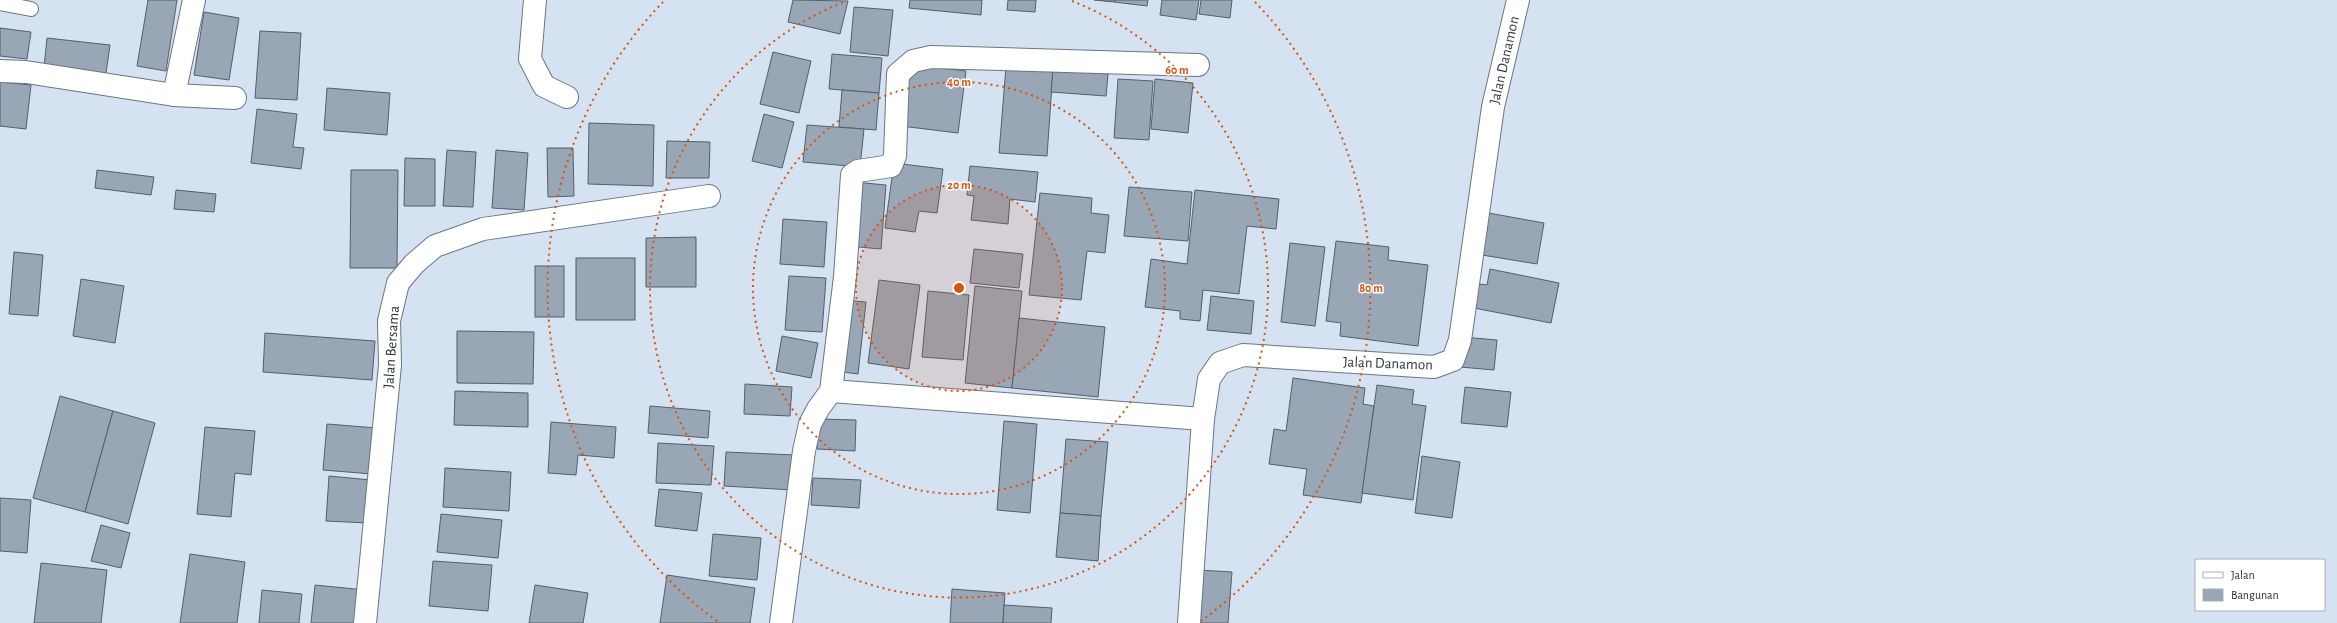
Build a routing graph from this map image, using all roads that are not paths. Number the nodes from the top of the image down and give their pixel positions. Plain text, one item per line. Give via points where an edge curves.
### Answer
1 (194, 0) edge
2 (535, 0) edge
3 (1518, 0) edge
4 (0, 3) edge
5 (31, 9) dead end
6 (1198, 65) dead end
7 (0, 70) edge
8 (174, 95) junction
9 (567, 96) dead end
10 (235, 98) dead end
11 (709, 196) dead end
12 (831, 391) junction
13 (1203, 419) junction
14 (364, 623) edge
15 (781, 623) edge
16 (1189, 623) edge

1 - 8 street
2 - 9 street via 530,59 544,86
3 - 13 street, Jalan Danamon via 1493,106 1460,340 1453,360 1434,367 1243,355 1220,363 1210,379
4 - 5 lane
6 - 12 street via 930,58 912,61 898,74 895,156 891,166 858,171 852,175 845,277
7 - 8 street
8 - 10 street
11 - 14 street, Jalan Bersama via 483,229 435,246 414,264 398,283 389,321 390,365
12 - 13 street
12 - 15 street via 810,424 804,451
13 - 16 street, Jalan Danamon

